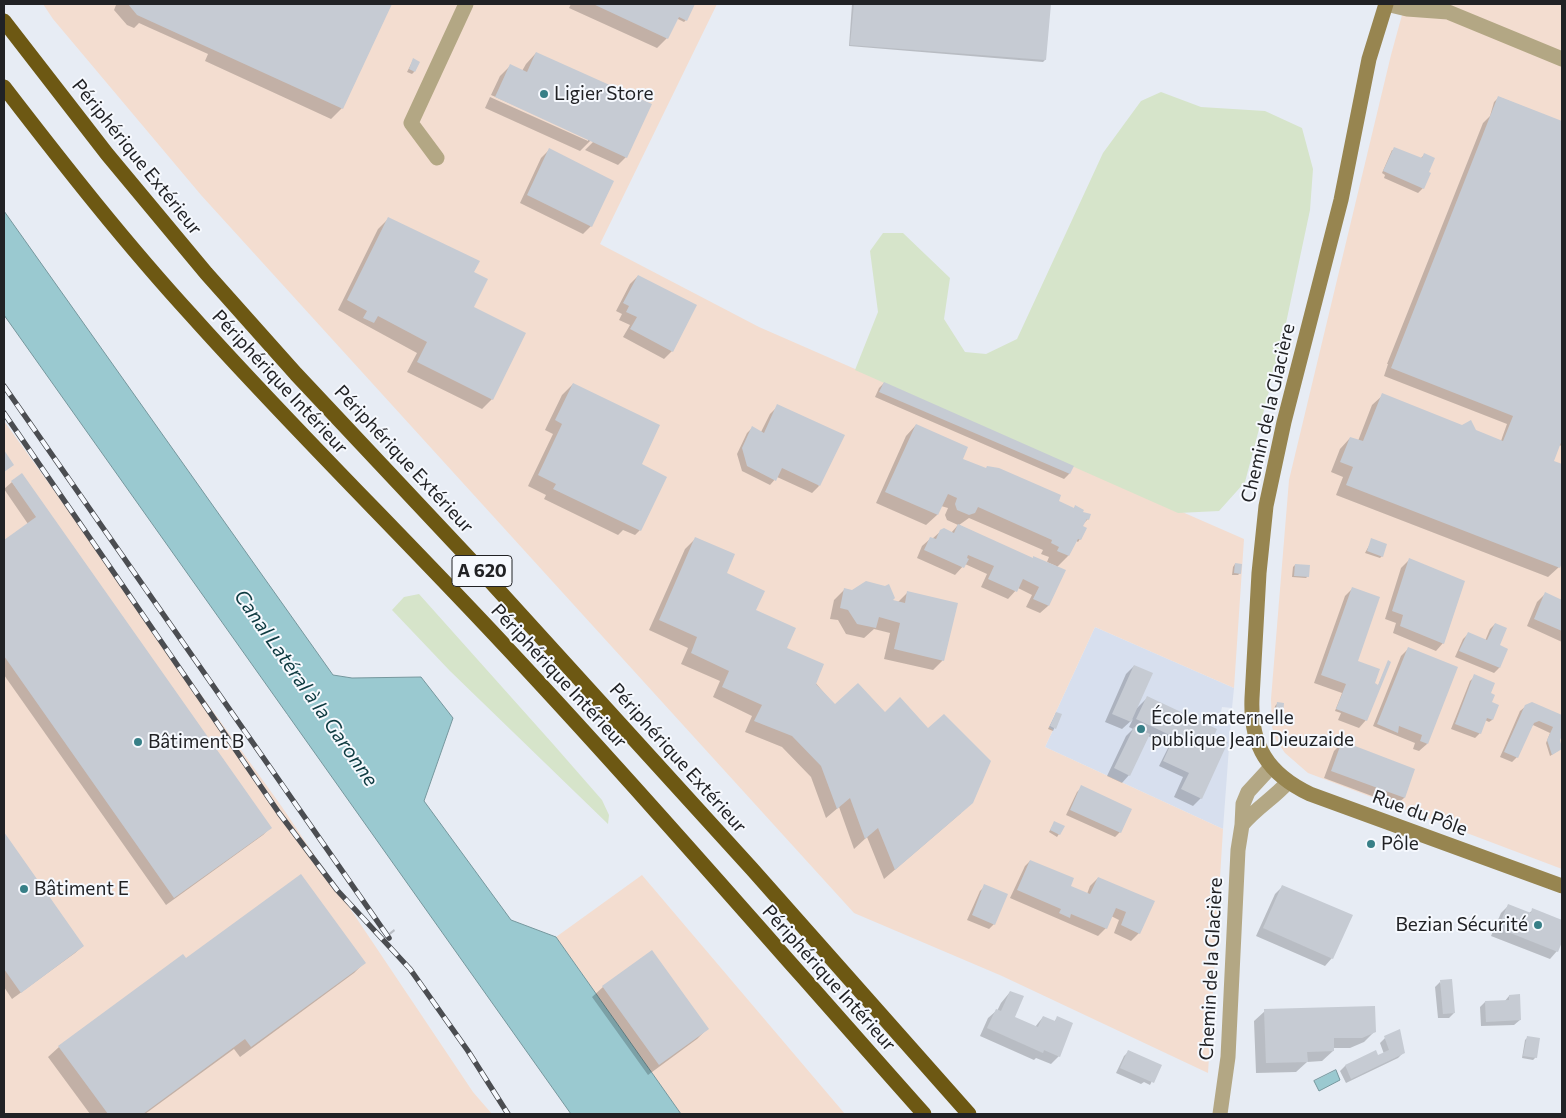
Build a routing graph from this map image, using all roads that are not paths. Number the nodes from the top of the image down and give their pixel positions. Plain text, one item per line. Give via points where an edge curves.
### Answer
1 (466, 4) edge
2 (1386, 4) edge
3 (1443, 8) edge
4 (4, 21) edge
5 (1562, 59) edge
6 (4, 87) edge
7 (438, 158) dead end
8 (1271, 767) junction
9 (1288, 782) junction
10 (1242, 825) junction
11 (1562, 886) edge
12 (954, 1097) junction
13 (924, 1114) edge
14 (969, 1114) edge
15 (976, 1114) edge
16 (1220, 1114) edge

1 - 7 street via 411,123
2 - 3 street via 1407,9
2 - 8 street, Chemin de la Glacière via 1369,59 1341,200 1286,412 1266,506 1251,711 1258,746
3 - 5 street
4 - 12 highway, Périphérique Extérieur / A 620 via 107,154 206,273 296,374 481,570
6 - 13 highway, Périphérique Intérieur / A 620 via 191,316 521,664
8 - 9 street, Rue du Pôle
8 - 10 street, Chemin de la Glacière via 1248,792 1243,804
9 - 10 street
9 - 11 street, Rue du Pôle via 1310,794
10 - 16 street, Chemin de la Glacière via 1228,1057
12 - 14 highway, Périphérique Extérieur / A 620
12 - 15 highway

